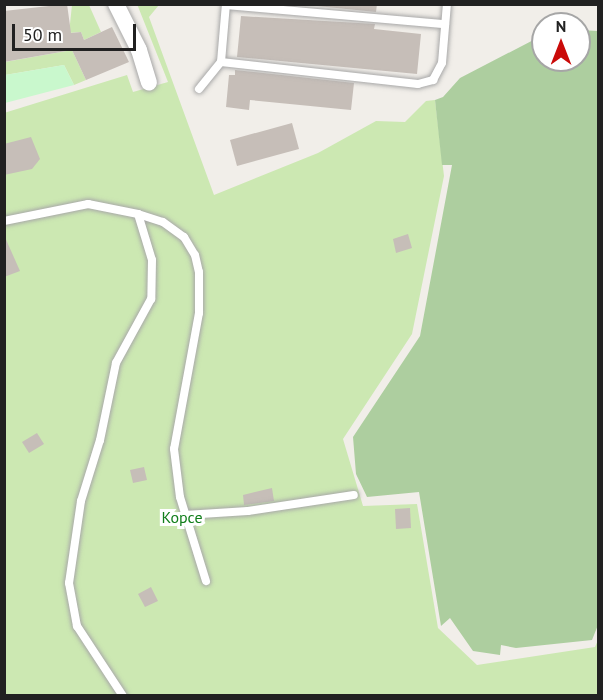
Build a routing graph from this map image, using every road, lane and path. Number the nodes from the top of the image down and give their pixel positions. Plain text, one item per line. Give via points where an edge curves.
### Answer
1 (116, 4) edge
2 (447, 4) edge
3 (226, 5) edge
4 (445, 24) junction
5 (221, 62) junction
6 (149, 82) dead end
7 (199, 89) dead end
8 (138, 214) junction
9 (4, 221) edge
10 (354, 495) dead end
11 (185, 515) junction
12 (206, 580) dead end
13 (123, 696) edge

1 - 6 street via 139,50
2 - 4 lane
3 - 4 lane
3 - 5 lane
4 - 5 lane via 442,63 433,80 418,84
5 - 7 lane
8 - 9 lane via 88,204
8 - 11 lane via 163,222 184,237 195,255 199,272 199,313 174,449
8 - 13 lane via 152,260 151,299 116,363 100,440 81,501 69,583 77,626
10 - 11 lane via 248,511
11 - 12 lane

